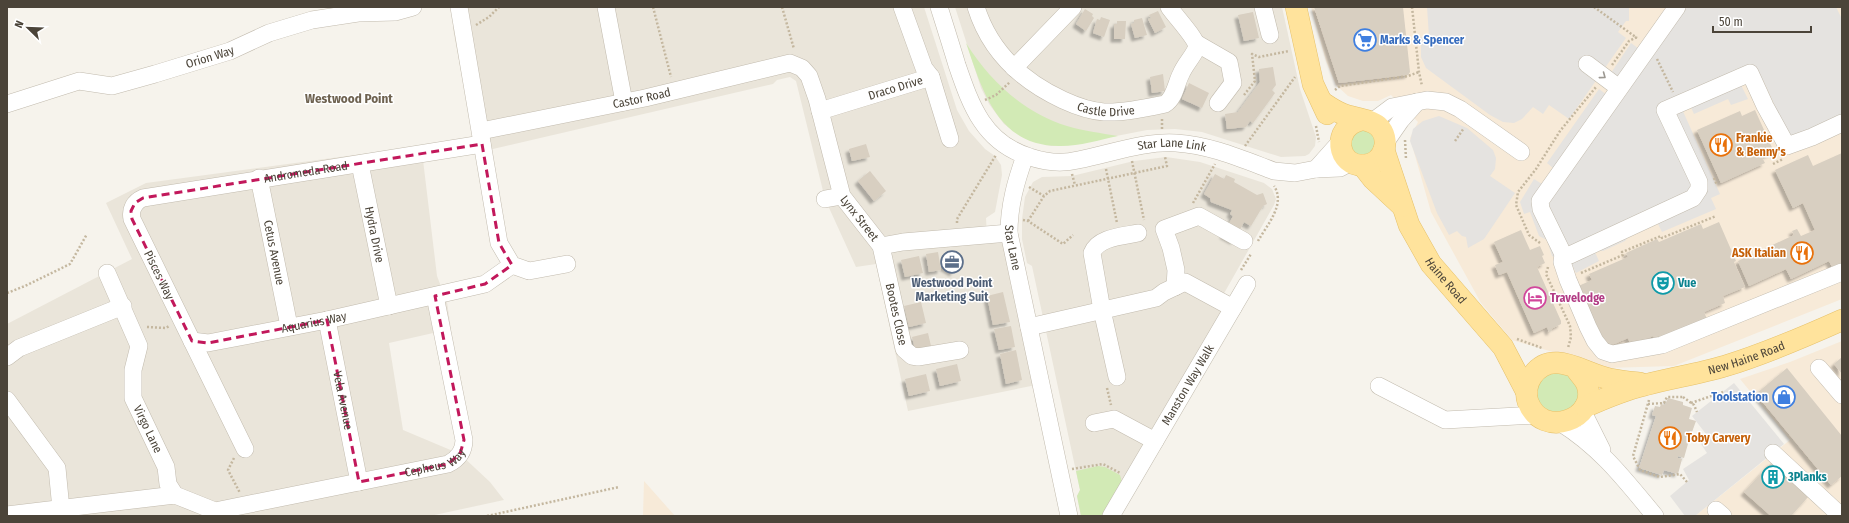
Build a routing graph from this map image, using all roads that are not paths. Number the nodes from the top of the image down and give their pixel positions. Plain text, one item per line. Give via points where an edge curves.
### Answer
1 (413, 7) edge
2 (459, 7) edge
3 (902, 7) edge
4 (939, 7) edge
5 (976, 7) edge
6 (1073, 7) edge
7 (1169, 7) edge
8 (1263, 7) edge
9 (1296, 7) edge
10 (1677, 7) edge
11 (608, 8) edge
12 (1270, 35) dead end
13 (1196, 43) junction
14 (1587, 64) dead end
15 (799, 67) joint
16 (1016, 70) junction
17 (931, 77) junction
18 (1619, 88) junction
19 (1332, 92) junction
20 (624, 102) junction
21 (1417, 102) junction
22 (1218, 103) dead end
23 (7, 104) edge
24 (820, 111) junction
25 (1366, 121) junction
26 (1842, 123) edge
27 (481, 138) junction
28 (1341, 138) junction
29 (950, 139) dead end
30 (1385, 147) junction
31 (1521, 152) dead end
32 (1025, 156) junction
33 (360, 164) junction
34 (1357, 164) junction
35 (1316, 169) junction
36 (259, 178) junction
37 (842, 196) junction
38 (824, 199) dead end
39 (1402, 206) junction
40 (132, 207) joint
41 (1142, 229) road end
42 (1009, 233) junction
43 (1244, 241) dead end
44 (881, 246) junction
45 (1556, 258) junction
46 (567, 264) dead end
47 (512, 265) junction
48 (1842, 272) edge
49 (107, 273) dead end
50 (1247, 284) dead end
51 (1174, 287) junction
52 (435, 296) junction
53 (123, 306) junction
54 (389, 306) junction
55 (1233, 308) junction
56 (1102, 310) junction
57 (327, 320) junction
58 (1842, 320) edge
59 (289, 326) junction
60 (1029, 327) junction
61 (192, 341) junction
62 (1503, 347) junction
63 (960, 350) dead end
64 (7, 357) edge
65 (1571, 360) junction
66 (1546, 364) junction
67 (1819, 368) dead end
68 (1117, 377) road end
69 (1379, 386) dead end
70 (1526, 393) junction
71 (1648, 395) junction
72 (1842, 395) edge
73 (7, 400) edge
74 (1583, 409) junction
75 (1536, 415) junction
76 (1094, 423) dead end
77 (1561, 423) junction
78 (1155, 441) junction
79 (245, 449) road end
80 (1773, 453) dead end
81 (1606, 458) junction
82 (359, 482) junction
83 (175, 495) junction
84 (61, 509) junction
85 (208, 511) edge
86 (1840, 514) edge
87 (7, 515) edge
88 (1069, 516) edge
89 (1111, 516) edge
90 (1655, 516) edge

1 - 23 street, Orion Way via 395,12 358,13 312,20 269,33 230,51 134,80 112,86 79,81
2 - 27 street
3 - 17 street via 924,68
4 - 32 street via 968,97 978,118 994,137
5 - 16 street, Castle Drive via 994,46
6 - 16 street
7 - 13 street
8 - 12 street
9 - 19 main road, Haine Road via 1313,84
10 - 18 street
11 - 20 street
13 - 16 street, Castle Drive via 1195,52 1181,73 1168,102 1116,112 1088,110 1042,90 1027,81
13 - 22 street via 1228,62 1233,83
14 -> 18 street
15 - 20 street, Castor Road via 790,64
15 - 24 street, Lynx Street via 809,76
17 - 24 street, Draco Drive
17 - 29 street, Draco Drive
18 - 45 street via 1540,201
19 - 25 main road via 1342,114
19 - 28 main road, Haine Road via 1330,123
20 - 27 street, Castor Road
21 - 25 street via 1392,107
21 - 30 street via 1401,120
21 - 31 street via 1446,102 1460,108
24 - 37 street, Lynx Street
25 - 28 main road via 1350,125
25 - 30 main road, Haine Road via 1382,130
26 - 45 street via 1787,146 1750,73 1665,110 1698,182 1699,189 1693,198 1570,255
27 - 33 street, Andromeda Road
27 - 47 street via 499,243
28 - 34 main road, Haine Road via 1343,153
28 - 35 street
30 - 34 main road via 1375,162
30 - 39 main road, Haine Road
32 - 35 street, Star Lane Link via 1038,160 1077,161 1148,144 1175,143 1212,149 1274,171 1295,173
32 - 42 street, Star Lane via 1012,198
33 - 36 street, Andromeda Road
33 - 54 street, Hydra Drive
34 - 35 street, Star Lane Link
34 - 39 main road, Haine Road
36 - 40 street, Andromeda Road via 143,198
36 - 59 street, Cetus Avenue
37 - 38 street
37 - 44 street, Lynx Street
39 - 62 main road, Haine Road via 1409,225 1431,264
40 - 61 street, Pisces Way via 132,220
41 - 56 street via 1099,243 1092,253
42 - 44 street, Lynx Street
42 - 60 street, Star Lane
43 - 51 street via 1199,216 1164,229 1176,270
44 - 63 street, Bootes Close via 904,349 912,356 918,357
45 - 48 street via 1562,262 1595,341 1603,351 1612,354 1662,346
46 - 47 street via 529,270
47 - 52 street via 485,284
49 - 53 street, Virgo Lane
50 - 55 street, Manston Way Walk
51 - 55 street via 1185,282
51 - 56 street via 1156,298
52 - 54 street, Aquarius Way
52 - 82 street, Cepheus Way via 464,440 462,450 457,458 448,464
53 - 64 street via 19,348
53 - 83 street, Virgo Lane via 139,346 133,370 132,398 166,467 168,484
54 - 57 street, Aquarius Way
55 - 78 street, Manston Way Walk
56 - 60 street
56 - 68 street
57 - 59 street, Aquarius Way
57 - 82 street, Vela Avenue
58 - 71 main road, New Haine Road via 1727,366 1691,376
59 - 61 street, Aquarius Way via 208,344
60 - 88 street, Star Lane
61 - 79 street, Pisces Way
62 - 66 main road, Haine Road via 1527,359
62 - 70 main road, Haine Road
65 - 66 main road, Haine Road via 1565,363
65 - 71 main road, New Haine Road
65 - 74 main road via 1587,384 1588,394
66 - 70 main road via 1531,376
67 - 72 street
69 - 75 street via 1445,420
70 - 75 main road, Haine Road via 1530,408
71 - 74 main road, New Haine Road via 1608,396
73 - 84 street via 57,468
74 - 77 main road via 1571,420
74 - 81 street
75 - 77 main road via 1546,421
76 - 78 street via 1114,419
77 - 81 street via 1578,433
78 - 89 street, Manston Way Walk via 1126,481
80 - 86 street
81 - 90 street
82 - 85 street, Cepheus Way
83 - 84 street
83 - 85 street
84 - 87 street

